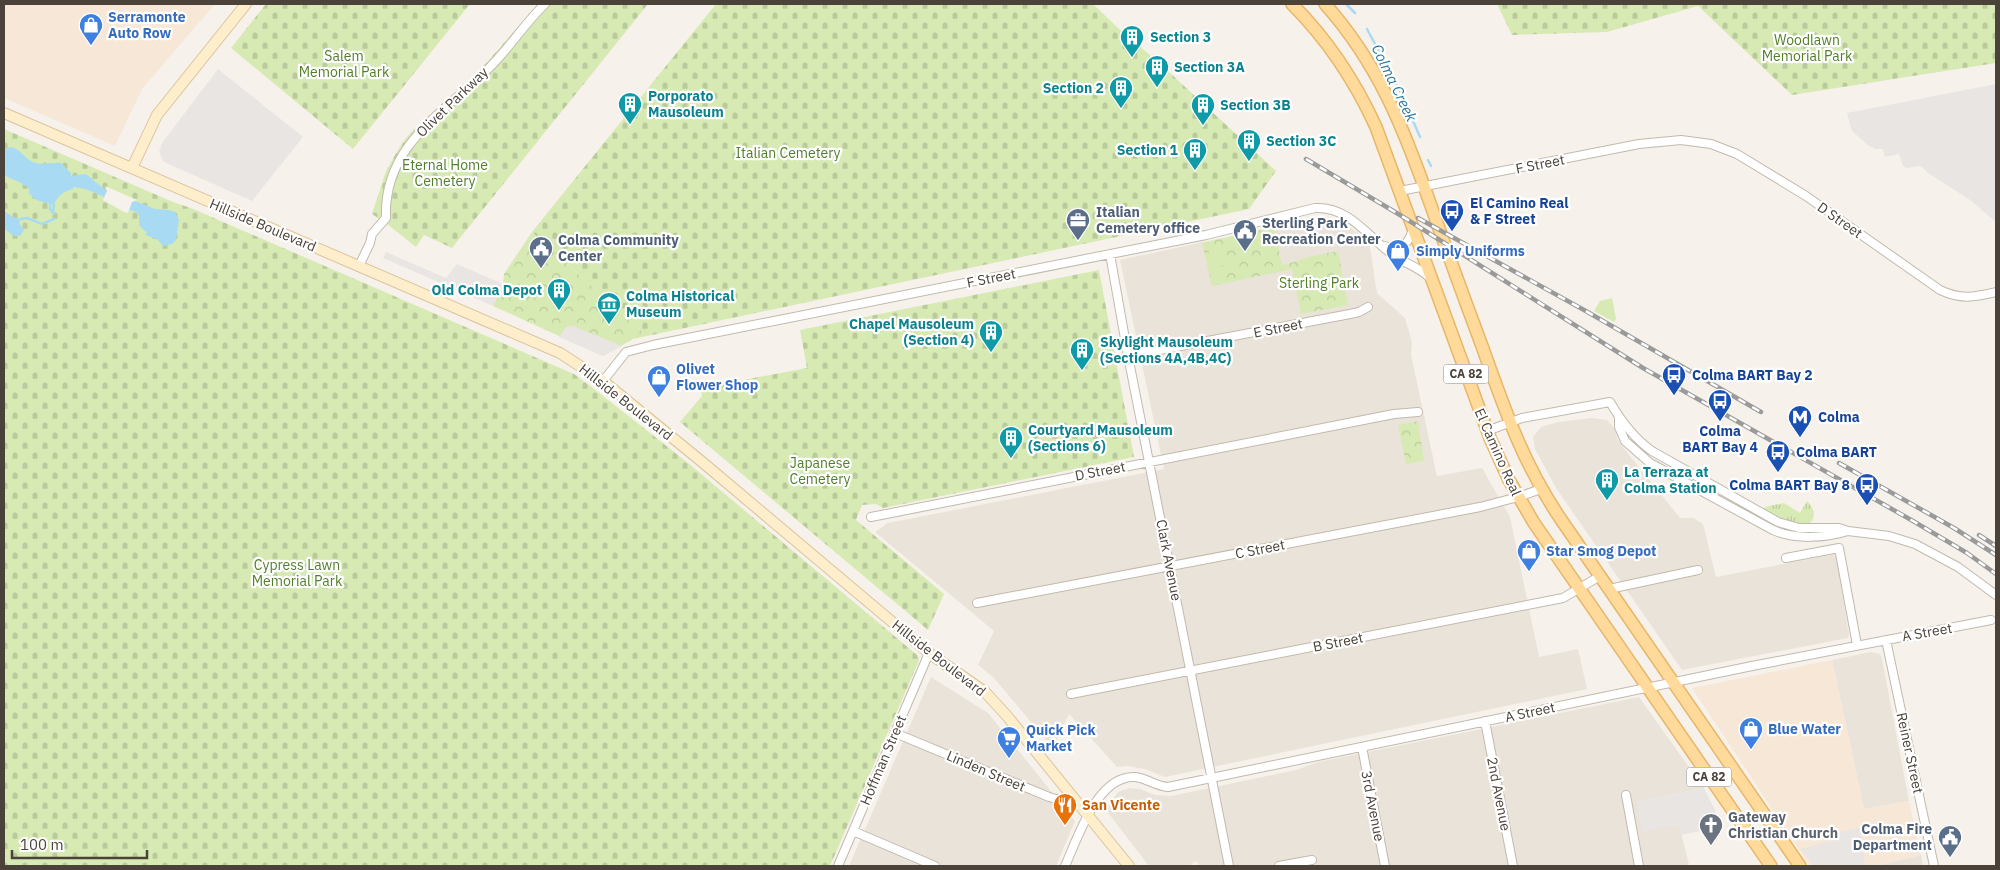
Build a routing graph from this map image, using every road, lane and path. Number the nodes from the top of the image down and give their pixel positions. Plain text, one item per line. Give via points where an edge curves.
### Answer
1 (246, 4) edge
2 (546, 4) edge
3 (1292, 4) edge
4 (1325, 4) edge
5 (4, 112) edge
6 (1681, 140) joint
7 (132, 168) junction
8 (1424, 186) junction
9 (1400, 191) junction
10 (1413, 228) junction
11 (1381, 244) junction
12 (1110, 254) junction
13 (359, 266) junction
14 (1432, 280) junction
15 (1996, 292) edge
16 (1368, 307) dead end
17 (1128, 356) junction
18 (603, 381) junction
19 (1418, 412) dead end
20 (1510, 422) junction
21 (1487, 431) junction
22 (1149, 462) junction
23 (1541, 489) junction
24 (1518, 497) junction
25 (871, 517) dead end
26 (1786, 558) dead end
27 (1170, 567) junction
28 (1698, 570) dead end
29 (1600, 576) junction
30 (1580, 589) junction
31 (1609, 589) junction
32 (1996, 595) edge
33 (978, 603) dead end
34 (1991, 620) dead end
35 (1886, 640) junction
36 (1857, 645) junction
37 (929, 653) junction
38 (1190, 671) junction
39 (1674, 682) junction
40 (1648, 687) junction
41 (1071, 694) dead end
42 (1485, 721) junction
43 (895, 733) junction
44 (1362, 746) junction
45 (1210, 778) junction
46 (1626, 795) dead end
47 (1078, 805) junction
48 (1087, 816) junction
49 (853, 831) junction
50 (1312, 860) dead end
51 (838, 866) edge
52 (935, 866) edge
53 (1065, 866) edge
54 (1129, 866) edge
55 (1229, 866) edge
56 (1279, 866) edge
57 (1385, 866) edge
58 (1513, 866) edge
59 (1639, 866) edge
60 (1771, 866) edge
61 (1800, 866) edge
62 (1934, 866) edge

1 - 7 main road via 157,115
2 - 13 street, Olivet Parkway via 489,68 412,141 390,182 386,218 372,234
3 - 9 main road, El Camino Real / CA 82 via 1326,42 1353,82 1376,128
4 - 8 main road, El Camino Real / CA 82 via 1361,50 1386,92
5 - 7 main road, Hillside Boulevard
6 - 8 street, F Street via 1639,144
6 - 15 street, D Street via 1711,144 1737,154 1806,196 1949,294 1965,297
7 - 13 main road, Hillside Boulevard
8 - 9 street, F Street
8 - 20 main road, El Camino Real / CA 82
9 - 10 main road, El Camino Real / CA 82
10 - 11 street via 1411,236 1398,249
10 - 14 main road, El Camino Real / CA 82
11 - 12 street, F Street via 1355,222 1325,208
11 - 14 street, F Street
12 - 17 street, Clark Avenue
12 - 18 street, F Street via 653,345 626,352
13 - 18 main road, Hillside Boulevard via 560,353
14 - 21 main road, El Camino Real / CA 82
16 - 17 street, E Street via 1350,314
17 - 22 street, Clark Avenue
18 - 37 main road, Hillside Boulevard
19 - 22 street, D Street
20 - 21 street
20 - 23 main road, El Camino Real / CA 82
20 - 32 street via 1610,402 1626,441 1650,463 1773,530 1801,537 1837,535 1848,531 1915,544 1958,567
21 - 24 main road, El Camino Real / CA 82
22 - 25 street, D Street
22 - 27 street, Clark Avenue
23 - 24 street, C Street
23 - 29 main road, El Camino Real / CA 82
24 - 27 street, C Street
24 - 30 main road, El Camino Real / CA 82
26 - 36 street via 1839,548
27 - 33 street, C Street
27 - 38 street, Clark Avenue
28 - 31 street
29 - 30 street, B Street
29 - 31 main road, El Camino Real / CA 82
30 - 38 street, B Street via 1563,598
30 - 40 main road, El Camino Real / CA 82
31 - 39 main road, El Camino Real / CA 82
34 - 35 street, A Street
35 - 36 street, A Street
35 - 62 street, Reiner Street
36 - 39 street, A Street
37 - 43 street, Hoffman Street
37 - 47 main road, Hillside Boulevard via 985,692
38 - 41 street, B Street
38 - 45 street, Clark Avenue
39 - 40 street, A Street
39 - 61 main road, El Camino Real / CA 82
40 - 42 street, A Street
40 - 60 main road, El Camino Real / CA 82
42 - 44 street, A Street
42 - 58 street, 2nd Avenue
43 - 47 street, Linden Street via 1049,797
43 - 49 street, Hoffman Street
44 - 45 street, A Street
44 - 57 street, 3rd Avenue
45 - 48 street, A Street via 1168,787 1136,777 1119,780 1104,791
45 - 55 street, Clark Avenue
46 - 59 street
47 - 48 main road, Hillside Boulevard
48 - 53 street, A Street
48 - 54 main road, Hillside Boulevard
49 - 51 street, Hoffman Street
49 - 52 street
50 - 56 street

